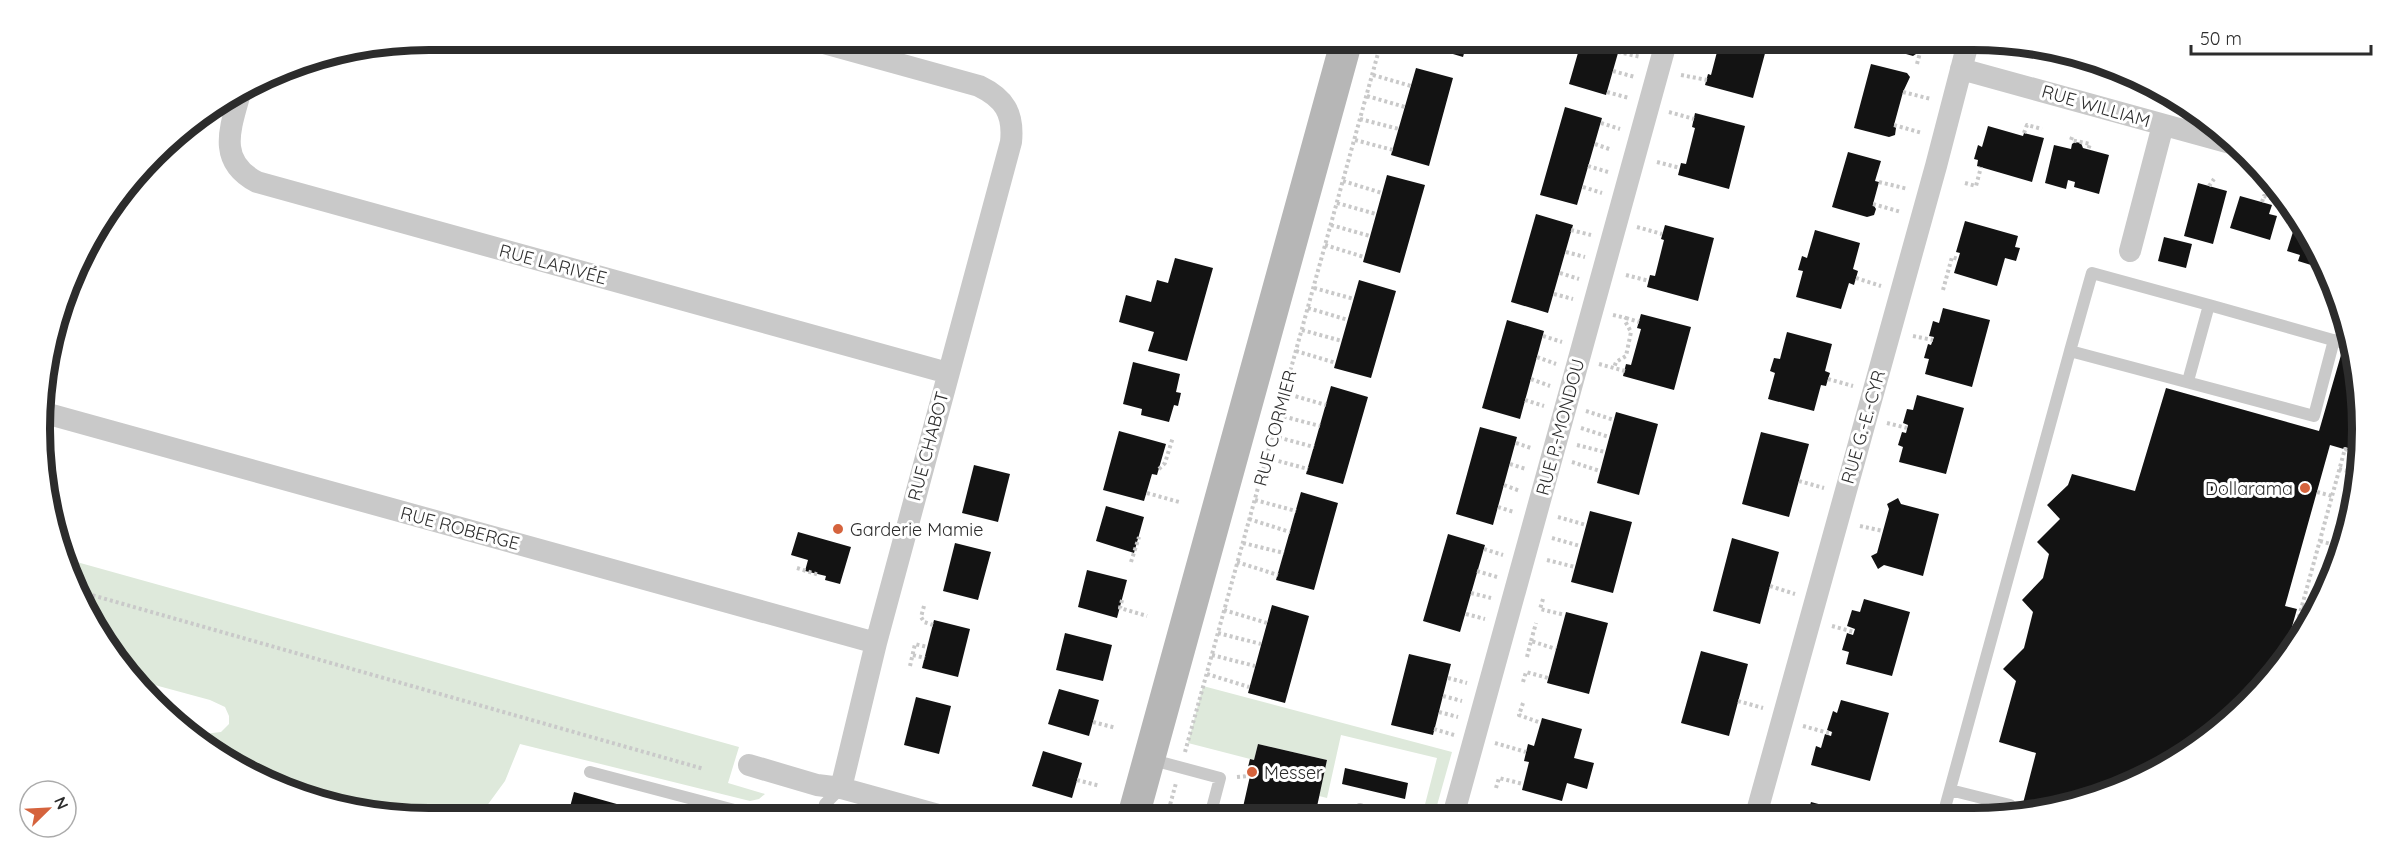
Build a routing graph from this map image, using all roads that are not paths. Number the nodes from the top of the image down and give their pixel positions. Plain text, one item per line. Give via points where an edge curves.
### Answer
1 (849, 50) edge
2 (1344, 50) edge
3 (1664, 50) edge
4 (1966, 50) edge
5 (1961, 69) junction
6 (238, 101) edge
7 (2163, 124) junction
8 (2215, 138) edge
9 (2130, 251) dead end
10 (2209, 305) junction
11 (2334, 340) junction
12 (2341, 342) edge
13 (2070, 351) junction
14 (948, 373) junction
15 (2188, 381) junction
16 (50, 414) edge
17 (876, 644) junction
18 (1148, 759) junction
19 (749, 765) dead end
20 (590, 772) dead end
21 (841, 788) junction
22 (1950, 790) junction
23 (2010, 805) dead end
24 (727, 808) edge
25 (824, 808) edge
26 (913, 808) edge
27 (1135, 808) edge
28 (1212, 808) edge
29 (1455, 808) edge
30 (1758, 808) edge
31 (1945, 808) edge

1 - 14 street, RUE CHABOT via 979,86 1005,106 1012,127
2 - 18 street, RUE CORMIER
3 - 29 street, RUE P.-MONDOU
4 - 5 street, RUE G.-E.-CYR
5 - 7 street, RUE WILLIAM
5 - 30 street, RUE G.-E.-CYR
6 - 14 street, RUE LARIVÉE via 230,130 232,158 239,170 257,182
7 - 8 street, RUE WILLIAM
7 - 9 street
10 - 11 lane
10 - 13 lane via 2092,273
10 - 15 lane
11 - 12 lane
11 - 15 lane via 2314,416
13 - 15 lane
13 - 22 lane
14 - 17 street, RUE CHABOT
16 - 17 street, RUE ROBERGE
17 - 21 street, RUE CHABOT
18 - 27 street, RUE CORMIER
18 - 28 lane via 1220,778
19 - 21 street
20 - 24 lane
21 - 25 lane
21 - 26 street
22 - 23 lane
22 - 31 lane

